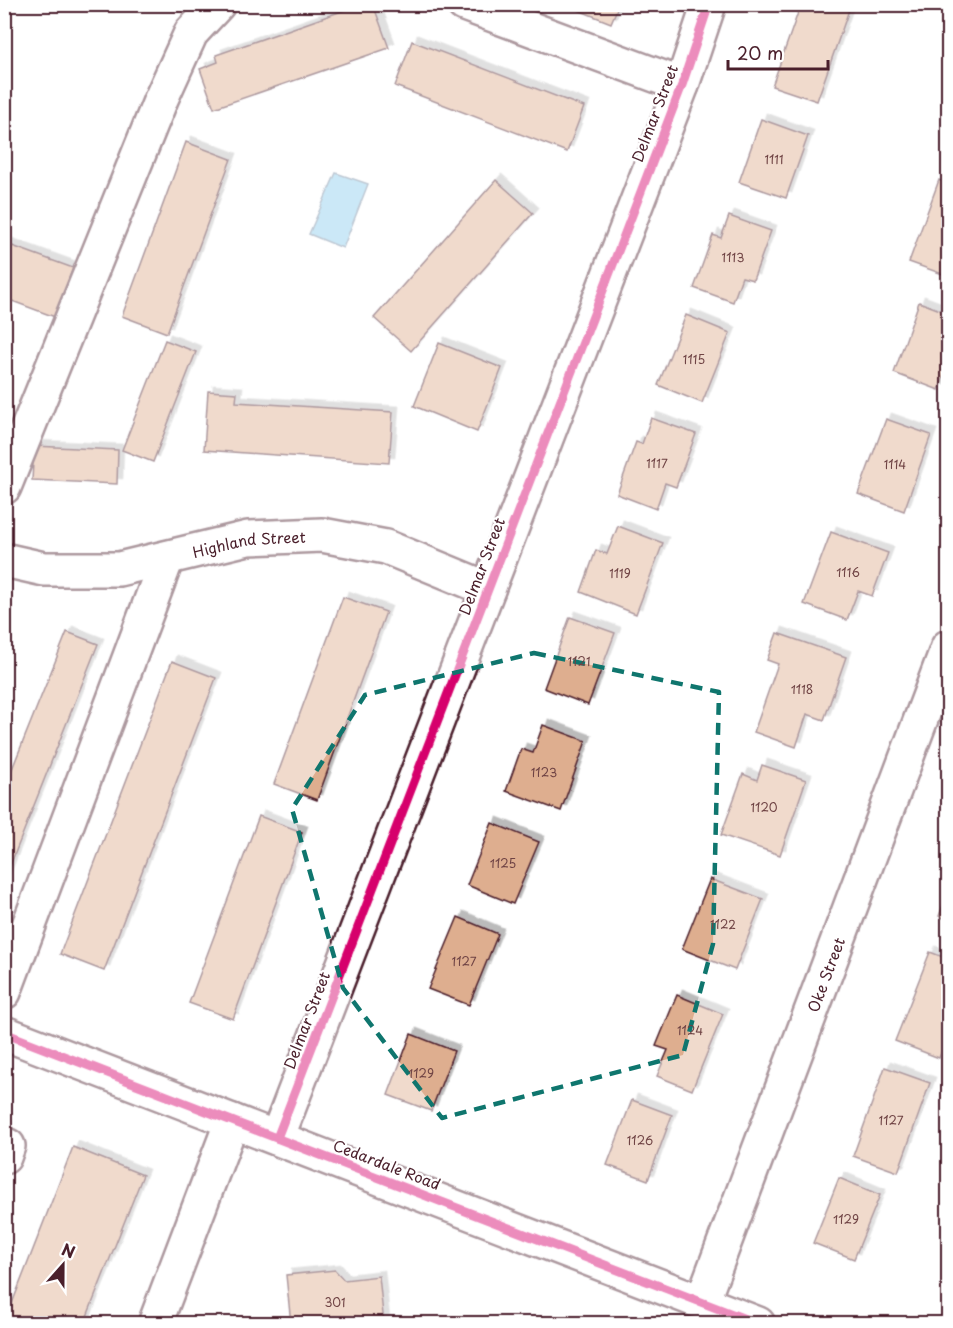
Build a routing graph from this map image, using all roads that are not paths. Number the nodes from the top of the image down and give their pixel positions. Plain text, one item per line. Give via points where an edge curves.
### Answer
1 (218, 4) edge
2 (464, 4) edge
3 (709, 4) edge
4 (682, 85) junction
5 (4, 488) edge
6 (168, 558) junction
7 (4, 560) edge
8 (488, 589) junction
9 (948, 647) edge
10 (4, 992) edge
11 (4, 1033) edge
12 (232, 1121) junction
13 (277, 1138) junction
14 (4, 1144) edge
15 (4, 1157) edge
16 (702, 1302) junction
17 (155, 1323) edge
18 (758, 1323) edge

1 - 5 street via 191,33 161,99
2 - 4 street
3 - 4 street, Delmar Street
4 - 8 street, Delmar Street
6 - 7 street, Highland Street via 119,569 44,569
6 - 8 street, Highland Street via 248,538 322,535 386,548
6 - 10 street
8 - 13 street, Delmar Street
9 - 16 street, Oke Street
11 - 12 street, Cedardale Road
12 - 13 street, Cedardale Road
12 - 17 street
13 - 16 street, Cedardale Road
14 - 15 street via 8,1146
16 - 18 street, Cedardale Road

